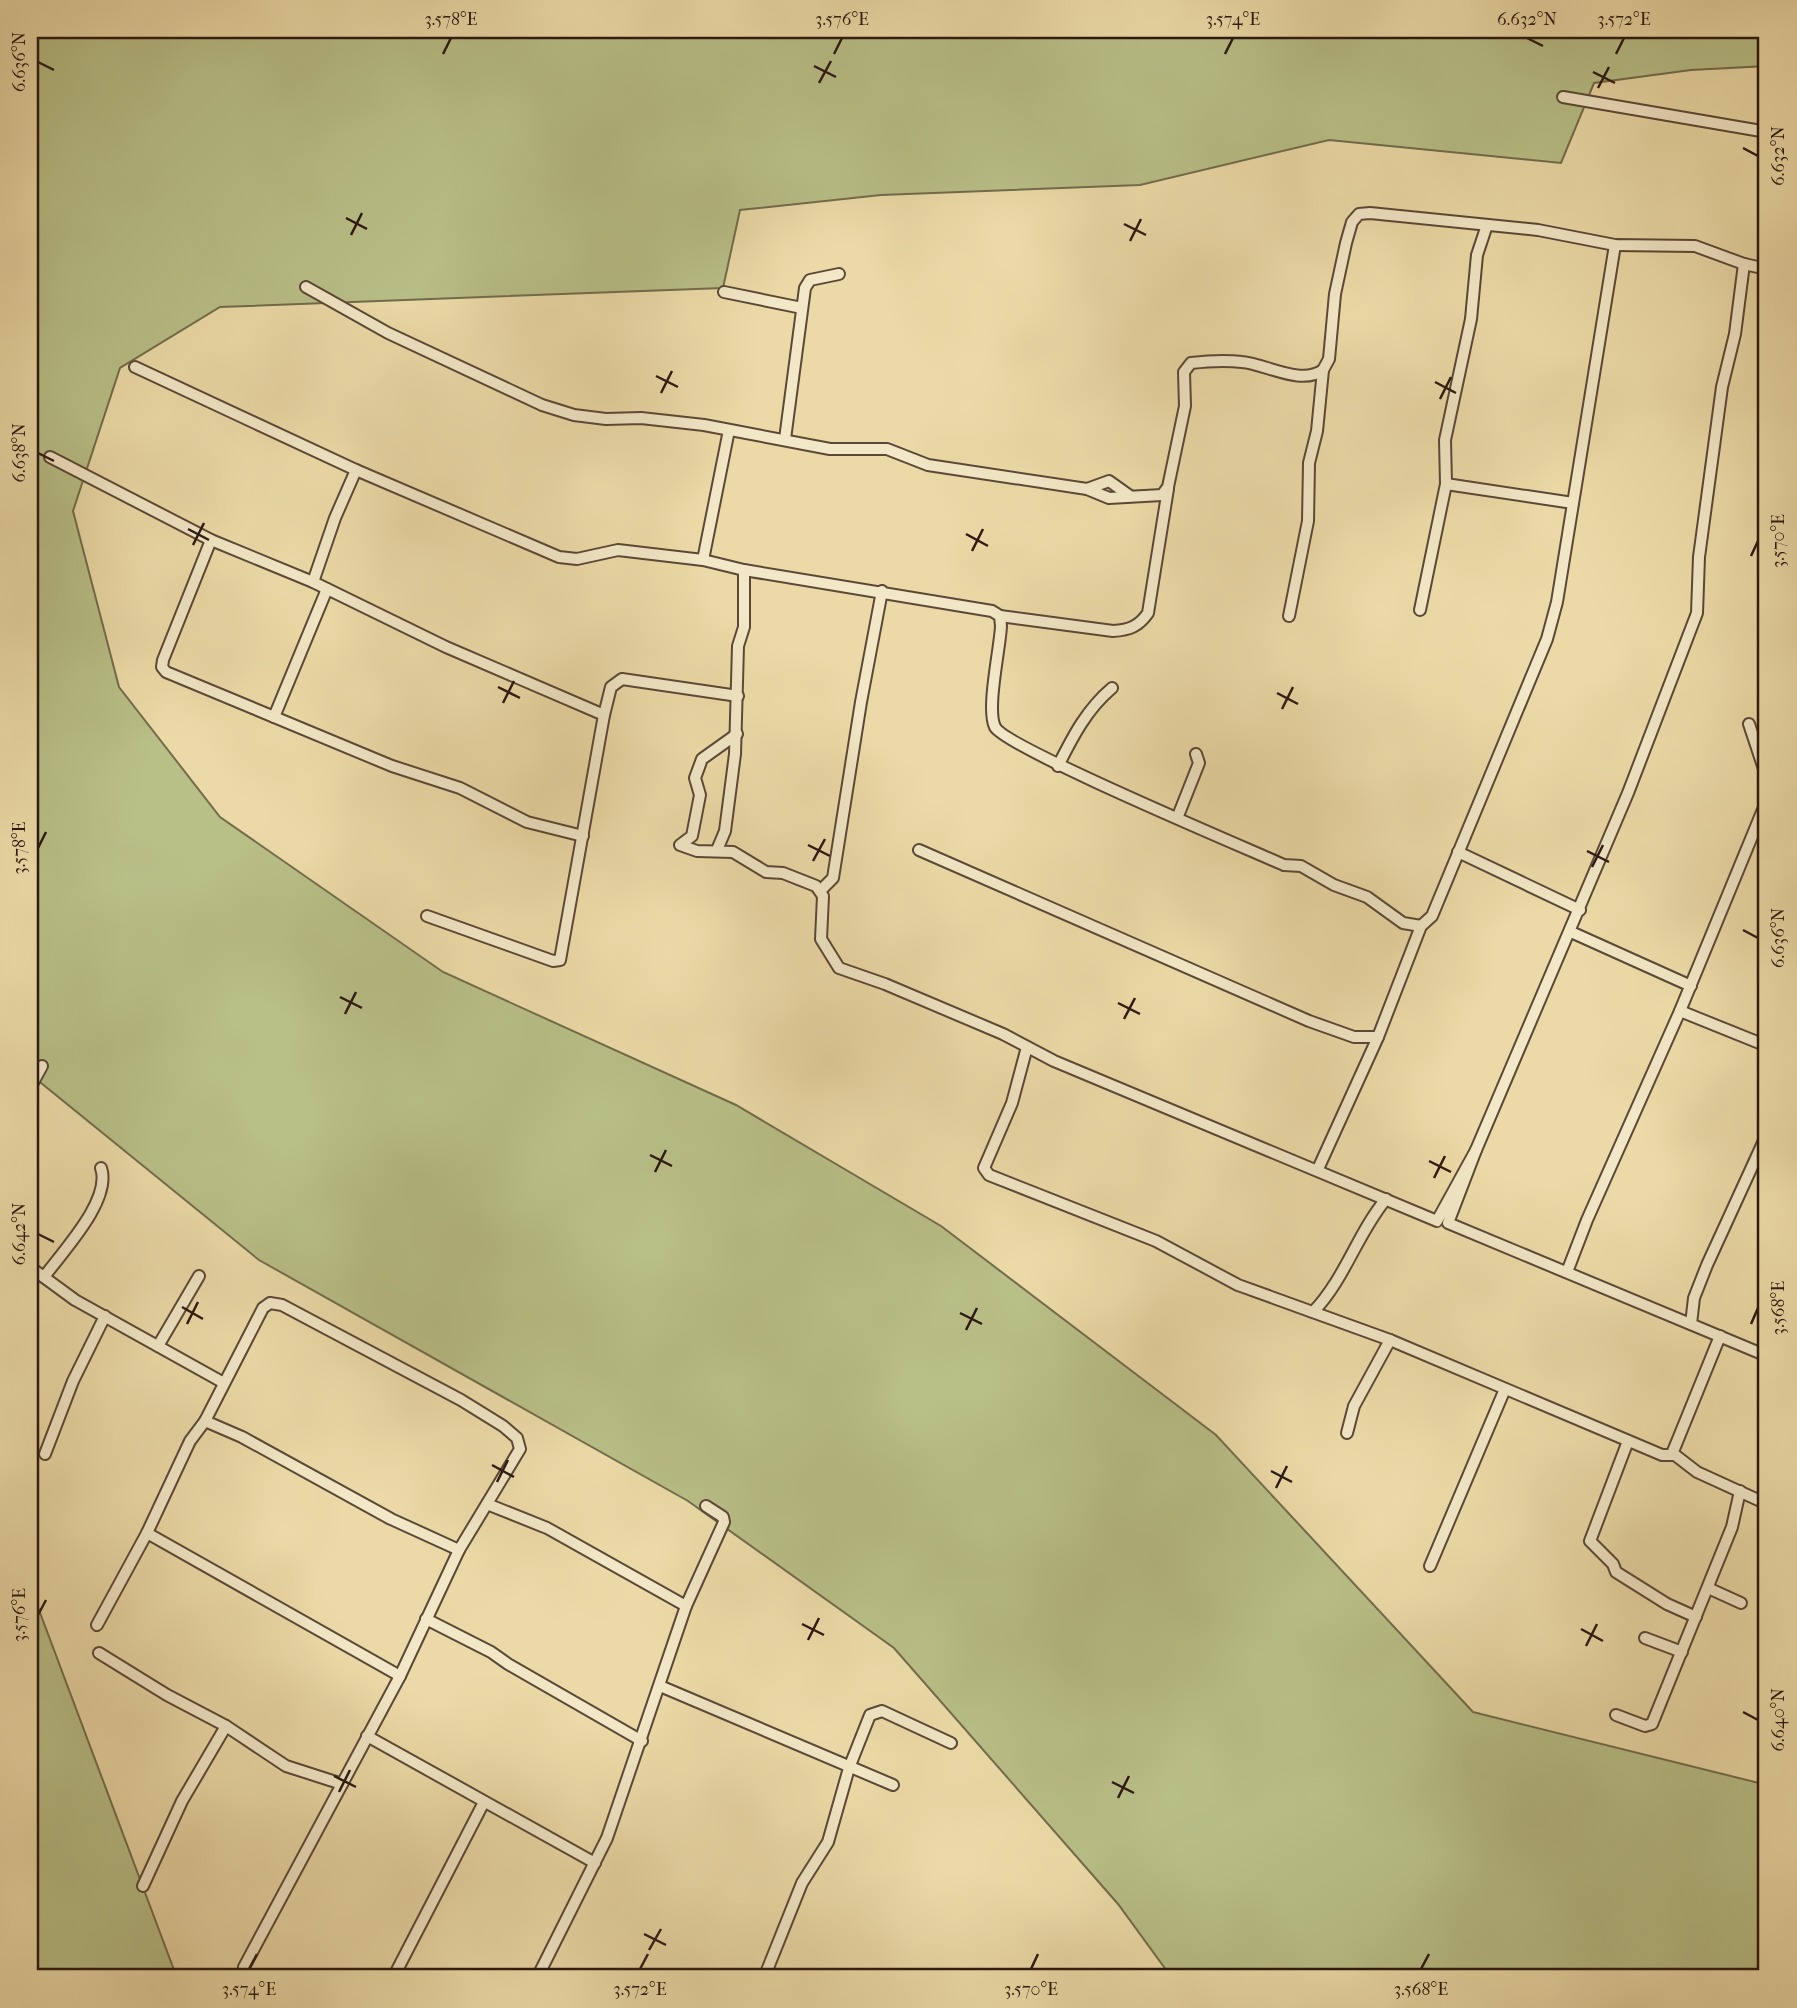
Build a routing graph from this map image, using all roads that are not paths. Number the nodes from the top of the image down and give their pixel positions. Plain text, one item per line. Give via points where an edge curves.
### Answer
1 (1563, 97) dead end
2 (1767, 132) edge
3 (1487, 225) junction
4 (1615, 245) junction
5 (1744, 264) junction
6 (1767, 269) edge
7 (839, 274) dead end
8 (306, 287) dead end
9 (724, 292) dead end
10 (802, 308) junction
11 (135, 367) dead end
12 (1323, 370) junction
13 (729, 430) junction
14 (785, 439) junction
15 (50, 457) dead end
16 (356, 470) junction
17 (1446, 484) junction
18 (1168, 487) junction
19 (1573, 503) junction
20 (211, 540) junction
21 (703, 561) junction
22 (744, 570) junction
23 (313, 582) junction
24 (327, 589) junction
25 (882, 591) junction
26 (1420, 610) dead end
27 (1000, 616) junction
28 (1289, 616) dead end
29 (1112, 688) dead end
30 (738, 696) junction
31 (604, 715) junction
32 (274, 717) junction
33 (1749, 724) dead end
34 (737, 734) junction
35 (1196, 754) dead end
36 (1058, 765) junction
37 (1767, 778) edge
38 (1767, 800) edge
39 (1178, 816) junction
40 (725, 831) junction
41 (583, 835) junction
42 (714, 850) junction
43 (919, 850) dead end
44 (733, 852) junction
45 (1458, 852) junction
46 (821, 890) junction
47 (1580, 909) junction
48 (427, 916) dead end
49 (1421, 926) junction
50 (1571, 932) junction
51 (1690, 986) junction
52 (1680, 1011) junction
53 (1378, 1037) junction
54 (1767, 1046) edge
55 (1027, 1047) junction
56 (42, 1066) dead end
57 (30, 1088) edge
58 (1767, 1135) edge
59 (1476, 1150) junction
60 (100, 1168) dead end
61 (1318, 1169) junction
62 (1386, 1199) junction
63 (30, 1267) edge
64 (1567, 1272) junction
65 (199, 1276) dead end
66 (44, 1278) junction
67 (1312, 1312) junction
68 (105, 1316) junction
69 (1691, 1324) junction
70 (1720, 1336) junction
71 (1390, 1340) junction
72 (159, 1346) junction
73 (1767, 1356) edge
74 (225, 1383) junction
75 (1505, 1389) junction
76 (205, 1421) junction
77 (1347, 1433) dead end
78 (1628, 1441) junction
79 (45, 1454) dead end
80 (1672, 1454) junction
81 (1740, 1491) junction
82 (487, 1504) junction
83 (1767, 1504) edge
84 (706, 1506) dead end
85 (147, 1533) junction
86 (458, 1550) junction
87 (1430, 1566) dead end
88 (1708, 1588) junction
89 (1741, 1603) dead end
90 (686, 1606) junction
91 (1696, 1617) junction
92 (426, 1619) junction
93 (97, 1625) dead end
94 (1645, 1637) dead end
95 (1682, 1652) junction
96 (99, 1653) dead end
97 (400, 1676) junction
98 (660, 1686) junction
99 (1616, 1715) dead end
100 (226, 1726) junction
101 (367, 1736) junction
102 (642, 1741) junction
103 (951, 1743) dead end
104 (849, 1768) junction
105 (342, 1784) junction
106 (892, 1785) dead end
107 (484, 1802) junction
108 (595, 1863) junction
109 (143, 1886) dead end
110 (244, 1967) dead end
111 (393, 1978) edge
112 (537, 1978) edge
113 (764, 1978) edge

1 - 2 street
3 - 4 street
3 - 12 street via 1359,214 1346,243 1329,359
3 - 17 street via 1476,255 1471,319 1445,440
4 - 5 street via 1695,246
4 - 19 street
5 - 6 street
5 - 47 street via 1735,334 1721,387 1696,613
7 - 10 street via 810,280
8 - 13 street via 388,333 542,405 574,415 642,418
9 - 10 street
10 - 14 street
11 - 16 street
12 - 18 street via 1299,375 1245,362 1187,365 1185,406
12 - 28 street via 1309,463 1308,521
13 - 14 street
13 - 21 street
14 - 18 street via 830,449 887,449 928,465 1087,489 1109,498 1162,495
15 - 20 street
16 - 21 street via 559,557 577,559 618,550
16 - 23 street
17 - 19 street
17 - 26 street
18 - 27 street via 1148,612 1141,623 1113,631
19 - 45 street via 1558,602 1547,639
20 - 23 street
20 - 32 street via 162,667
21 - 22 street
22 - 25 street
22 - 30 street
23 - 24 street
24 - 31 street via 446,647
24 - 32 street
25 - 27 street
25 - 46 street via 834,878
27 - 36 street via 992,689 995,727 1004,737
29 - 36 street via 1098,700
30 - 31 street via 622,679 611,687
30 - 34 street
31 - 41 street
32 - 41 street via 392,766 460,788 527,822
33 - 37 street
34 - 40 street
34 - 42 street via 702,759 695,778 700,795 692,836 680,845
35 - 39 street via 1199,763
36 - 39 street
38 - 51 street
39 - 49 street via 1284,865 1301,866 1334,886 1367,897 1403,923
40 - 42 street
40 - 44 street
41 - 48 street via 560,960
42 - 44 street
43 - 53 street via 1309,1021 1354,1037
44 - 46 street via 766,872 783,873
45 - 47 street
45 - 49 street via 1432,916
46 - 55 street via 821,939 839,968
47 - 50 street
49 - 53 street
50 - 51 street
50 - 59 street
51 - 52 street
52 - 54 street
52 - 64 street
53 - 61 street
55 - 61 street
55 - 67 street via 1012,1103 986,1157 984,1168 989,1175 1156,1241 1238,1285
56 - 57 street
58 - 69 street via 1707,1265 1694,1298
59 - 62 street via 1437,1221
59 - 64 street via 1448,1223
60 - 66 street via 104,1178 93,1210
61 - 62 street
62 - 67 street via 1334,1288
63 - 66 street
64 - 69 street
65 - 72 street
66 - 68 street
67 - 71 street
68 - 72 street
68 - 79 street
69 - 70 street
70 - 73 street
70 - 80 street
71 - 75 street
71 - 77 street via 1354,1406
72 - 74 street
74 - 76 street
74 - 82 street via 263,1308 270,1303 282,1306 461,1400 517,1438 520,1449
75 - 78 street
75 - 87 street
76 - 85 street via 190,1441
76 - 86 street
78 - 80 street via 1662,1455
78 - 91 street via 1590,1541 1616,1572
80 - 81 street via 1697,1472
81 - 83 street
81 - 88 street via 1738,1509
82 - 86 street
82 - 90 street via 547,1528
84 - 90 street via 724,1522
85 - 93 street
85 - 97 street
86 - 92 street
88 - 89 street
88 - 91 street
90 - 98 street
91 - 95 street
92 - 97 street
92 - 102 street
94 - 95 street
95 - 99 street via 1652,1724 1645,1726
96 - 100 street
97 - 101 street
98 - 102 street
98 - 104 street
100 - 105 street via 286,1766
100 - 109 street via 179,1808
101 - 105 street
101 - 107 street
102 - 108 street
103 - 104 street via 876,1711 870,1715
104 - 106 street
104 - 113 street via 828,1842 802,1883
105 - 110 street
107 - 108 street
107 - 111 street
108 - 112 street

